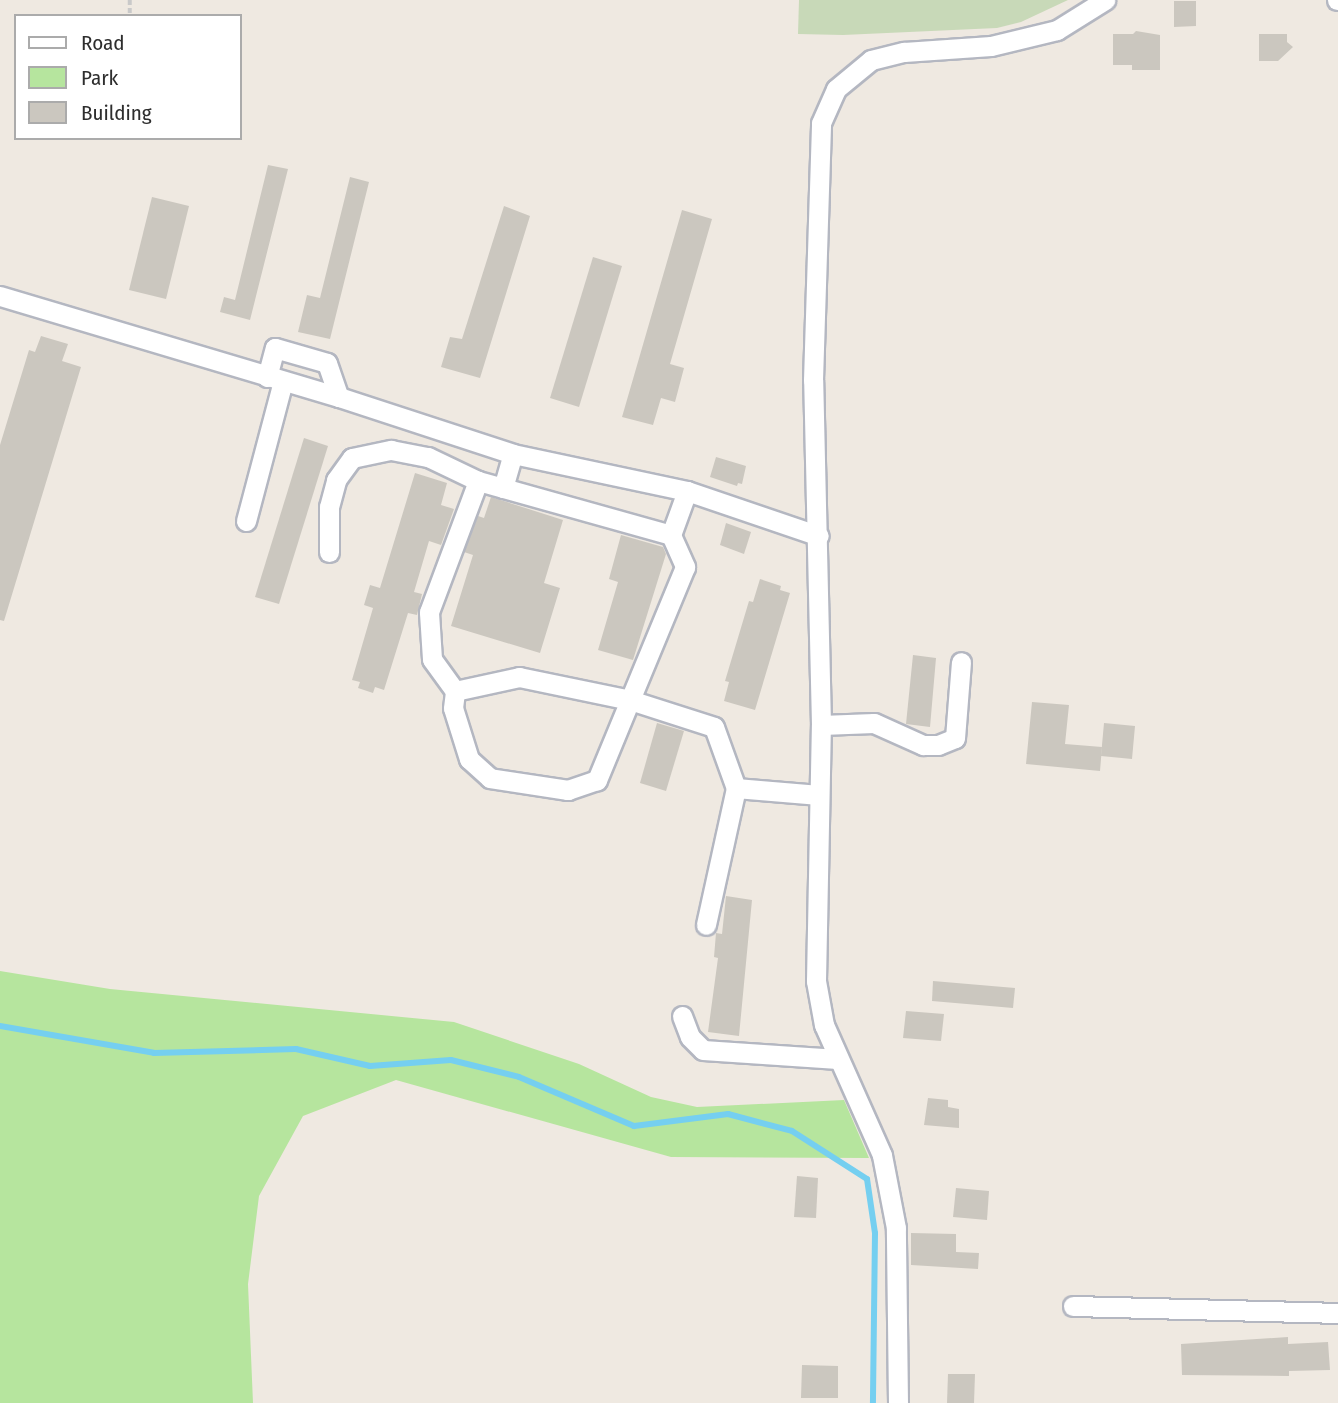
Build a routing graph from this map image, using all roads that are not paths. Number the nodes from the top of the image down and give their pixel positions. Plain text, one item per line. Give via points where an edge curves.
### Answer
1 (1105, 0) edge
2 (0, 296) edge
3 (275, 379) junction
4 (340, 397) junction
5 (513, 454) junction
6 (478, 481) junction
7 (503, 488) junction
8 (687, 491) junction
9 (246, 521) dead end
10 (671, 535) junction
11 (819, 536) junction
12 (329, 552) dead end
13 (961, 662) dead end
14 (455, 691) junction
15 (630, 700) junction
16 (821, 725) junction
17 (736, 789) junction
18 (819, 795) junction
19 (706, 925) dead end
20 (682, 1016) dead end
21 (838, 1059) junction
22 (1073, 1306) dead end
23 (1338, 1313) edge
24 (898, 1403) edge

1 - 11 street via 1057,30 991,46 904,51 871,60 836,89 828,103 818,145 813,380
2 - 3 street
3 - 4 street
3 - 4 street via 275,348 327,363
3 - 9 street
4 - 5 street
5 - 7 street
5 - 8 street
6 - 7 street
6 - 12 street via 428,457 391,450 352,458 336,480 329,507
6 - 14 street via 429,612 432,659
7 - 10 street
8 - 10 street
8 - 11 street
10 - 15 street via 685,567
11 - 16 street
13 - 16 street via 955,738 923,745 874,723
14 - 15 street via 519,677
14 - 15 street via 453,708 469,759 490,778 568,790 597,780
15 - 17 street via 714,727
16 - 18 street
17 - 18 street
17 - 19 street
18 - 21 street via 816,981 824,1025
20 - 21 street via 690,1037 703,1050
21 - 24 street via 881,1155 897,1228
22 - 23 street

